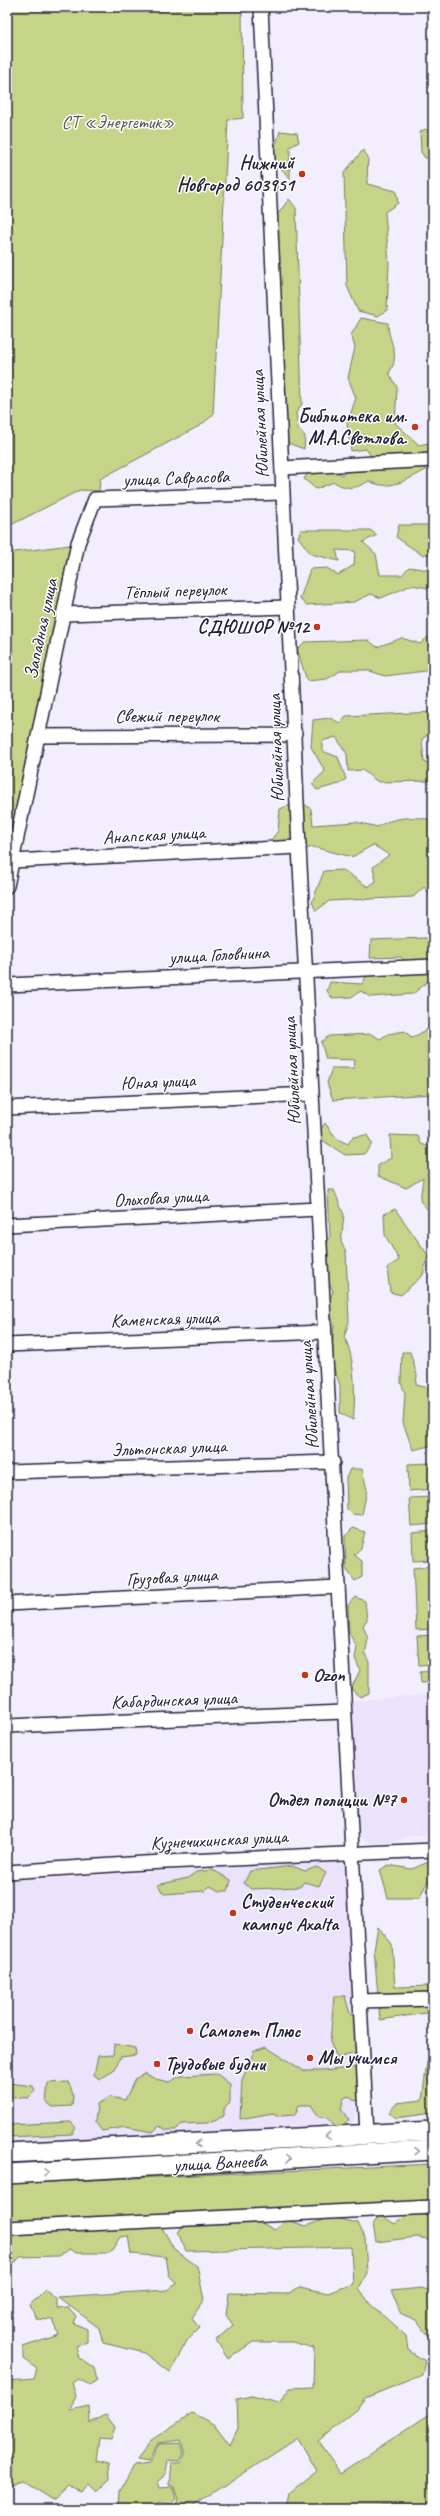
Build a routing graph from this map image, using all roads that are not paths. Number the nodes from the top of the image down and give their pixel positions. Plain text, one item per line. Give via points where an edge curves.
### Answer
1 (261, 7) edge
2 (433, 460) edge
3 (282, 468) junction
4 (282, 493) junction
5 (95, 499) joint
6 (288, 607) junction
7 (63, 614) junction
8 (295, 733) junction
9 (39, 736) junction
10 (299, 847) junction
11 (12, 861) junction
12 (7, 886) edge
13 (433, 966) edge
14 (306, 971) junction
15 (7, 985) edge
16 (311, 1094) junction
17 (7, 1108) edge
18 (318, 1210) junction
19 (7, 1225) edge
20 (324, 1332) junction
21 (7, 1345) edge
22 (333, 1462) junction
23 (7, 1472) edge
24 (338, 1587) junction
25 (7, 1604) edge
26 (343, 1712) junction
27 (7, 1726) edge
28 (433, 1850) edge
29 (350, 1853) junction
30 (7, 1872) edge
31 (433, 1998) edge
32 (359, 2001) junction
33 (433, 2131) edge
34 (367, 2134) junction
35 (433, 2150) edge
36 (7, 2153) edge
37 (7, 2174) edge
38 (433, 2207) edge
39 (7, 2228) edge

1 - 3 street, Юбилейная улица
2 - 3 street
3 - 4 street, Юбилейная улица
4 - 5 street, улица Саврасова
4 - 6 street, Юбилейная улица
5 - 7 street, Западная улица via 78,543
6 - 7 street, Тёплый переулок
6 - 8 street, Юбилейная улица
7 - 9 street, Западная улица
8 - 9 street, Свежий переулок
8 - 10 street, Юбилейная улица
9 - 11 street, Западная улица
10 - 11 street, Анапская улица
10 - 14 street, Юбилейная улица
11 - 12 street, Западная улица
13 - 14 street, улица Головнина
14 - 15 street, улица Головнина
14 - 16 street, Юбилейная улица
16 - 17 street, Юная улица
16 - 18 street, Юбилейная улица
18 - 19 street, Ольховая улица
18 - 20 street, Юбилейная улица
20 - 21 street, Каменская улица
20 - 22 street, Юбилейная улица
22 - 23 street, Эльтонская улица
22 - 24 street, Юбилейная улица
24 - 25 street, Грузовая улица
24 - 26 street, Юбилейная улица
26 - 27 street, Кабардинская улица
26 - 29 street, Юбилейная улица
28 - 29 street, Кузнечихинская улица
29 - 30 street, Кузнечихинская улица
29 - 32 street, Юбилейная улица
31 - 32 street
32 - 34 street, Юбилейная улица
33 - 34 main road, улица Ванеева
34 -> 36 main road, улица Ванеева
37 -> 35 main road, улица Ванеева
38 - 39 street

